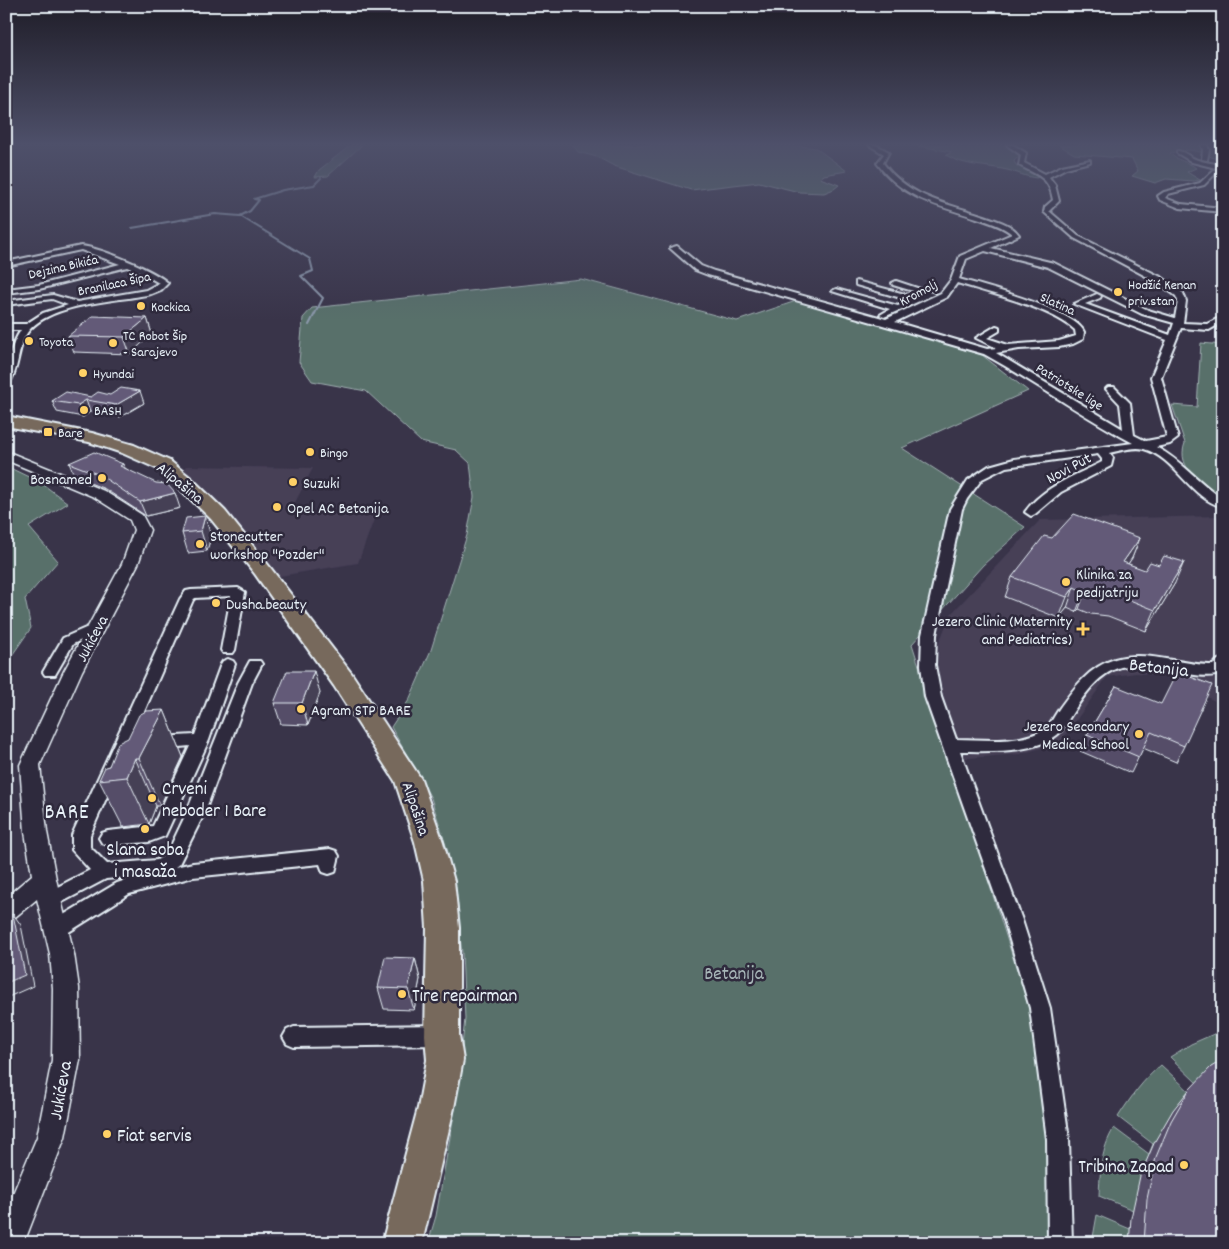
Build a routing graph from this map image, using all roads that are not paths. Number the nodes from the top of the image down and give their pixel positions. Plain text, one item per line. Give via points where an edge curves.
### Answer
1 (943, 203) edge
2 (1053, 203) edge
3 (1173, 203) edge
4 (1223, 210) edge
5 (674, 248) dead end
6 (985, 249) junction
7 (6, 264) edge
8 (126, 265) junction
9 (955, 280) junction
10 (858, 283) dead end
11 (896, 283) dead end
12 (6, 291) edge
13 (836, 291) dead end
14 (1097, 296) dead end
15 (820, 298) dead end
16 (916, 300) junction
17 (6, 303) edge
18 (77, 305) junction
19 (1079, 306) junction
20 (897, 308) junction
21 (1056, 315) junction
22 (1223, 318) edge
23 (882, 319) junction
24 (1178, 323) junction
25 (6, 327) edge
26 (26, 328) junction
27 (996, 329) dead end
28 (1171, 338) junction
29 (1006, 348) junction
30 (987, 352) junction
31 (17, 353) junction
32 (6, 354) edge
33 (6, 382) edge
34 (1111, 389) dead end
35 (6, 421) edge
36 (1129, 437) junction
37 (1143, 444) junction
38 (1100, 450) junction
39 (6, 455) edge
40 (1223, 504) edge
41 (1031, 512) dead end
42 (97, 627) junction
43 (1223, 663) edge
44 (255, 664) dead end
45 (50, 672) dead end
46 (201, 740) junction
47 (950, 745) junction
48 (122, 746) junction
49 (108, 838) dead end
50 (329, 867) dead end
51 (103, 872) junction
52 (46, 890) junction
53 (6, 911) edge
54 (57, 929) junction
55 (442, 1035) junction
56 (294, 1037) dead end
57 (8, 1243) edge
58 (402, 1243) edge
59 (1060, 1243) edge

1 - 6 street, Kromolj via 986,218 1016,235
2 - 24 street via 1046,211 1076,237 1173,288 1182,301
3 - 4 street
5 - 23 street via 698,268 710,273
6 - 9 street, Kromolj via 963,258
6 - 24 street via 1051,265 1145,312
7 - 8 street, Branilaca Šipa via 81,248
8 - 12 street, Dejzina Bikića via 39,287
8 - 18 street, Branilaca Šipa via 164,283 148,292
9 - 21 street, Slatina
9 - 23 street, Kromolj via 944,295
10 - 16 street
11 - 16 street via 931,294
13 - 20 street
14 - 19 street via 1078,303
15 - 23 street
16 - 20 street
17 - 18 street, Dejzina Bikića via 53,298
18 - 26 street, Branilaca Šipa via 40,317
19 - 21 street
19 - 28 street
20 - 23 street
21 - 29 street, Slatina via 1079,328 1080,337 1059,344
22 - 24 street via 1209,327
23 - 30 street, Patriotske lige
24 - 28 street
25 - 26 street
26 - 31 street via 19,340
27 - 29 street via 980,338
28 - 37 street via 1156,377 1173,438 1166,442
29 - 30 street, Slatina
30 - 36 street, Patriotske lige
31 - 32 street
31 - 33 street
34 - 36 street via 1125,403
35 - 55 main road, Alipašina via 110,444 169,469 218,515 343,680 408,779 429,842 439,881 443,928
36 - 37 street, Patriotske lige
37 - 38 street
37 - 40 street, Patriotske lige via 1168,458 1203,491
38 - 41 street, Novi Put via 1108,458 1108,464 1056,490
38 - 47 street via 1001,464 978,476 964,493 956,509 929,635 928,665 933,697
39 - 42 street, Jukićeva via 99,494 137,518 142,530 139,540
42 - 45 street via 68,641
42 - 52 street, Jukićeva via 30,765 36,832
43 - 47 street, Betanija via 1217,670 1204,671 1153,662 1118,662 1094,675 1045,736 1004,744
44 - 51 street via 195,814 173,859 161,867
46 - 48 street
46 - 48 street via 228,657 238,592 191,594 187,599
46 - 49 street via 159,831 149,835
47 - 59 street via 1010,911 1040,1008 1058,1139
48 - 51 street via 81,835 82,850
50 - 54 street via 330,856 193,870 124,888
51 - 52 street
52 - 53 street
52 - 54 street, Jukićeva
54 - 57 street, Jukićeva via 66,988 66,1060 51,1137
55 - 56 street
55 - 58 main road, Alipašina via 445,1060 436,1108

